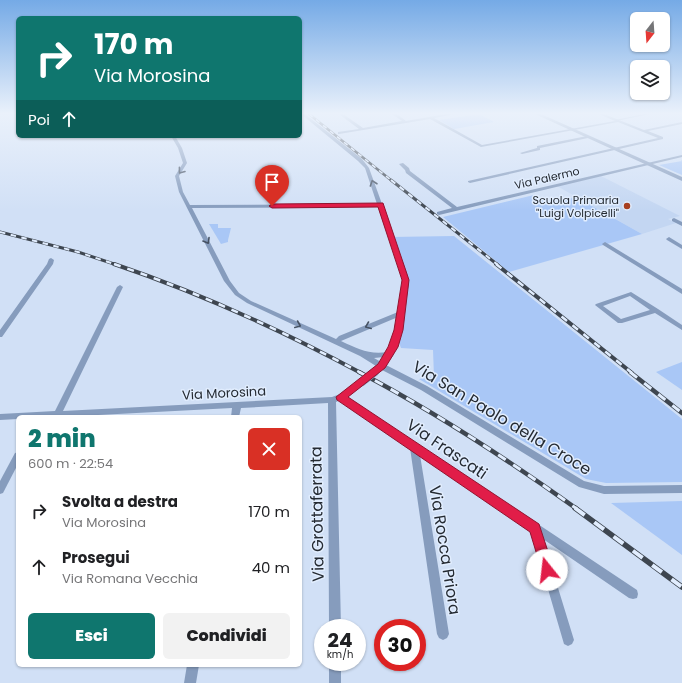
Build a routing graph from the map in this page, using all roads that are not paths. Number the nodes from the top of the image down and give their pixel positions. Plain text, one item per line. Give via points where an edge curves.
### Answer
1 (178, 146) edge
2 (342, 146) edge
3 (544, 146) edge
4 (607, 146) edge
5 (628, 146) edge
6 (614, 149) junction
7 (522, 153) dead end
8 (682, 156) edge
9 (401, 164) dead end
10 (647, 164) junction
11 (682, 179) edge
12 (470, 182) dead end
13 (381, 205) junction
14 (188, 207) junction
15 (456, 209) junction
16 (439, 213) dead end
17 (682, 218) edge
18 (682, 224) edge
19 (669, 239) dead end
20 (605, 244) dead end
21 (682, 247) edge
22 (51, 260) dead end
23 (120, 287) dead end
24 (682, 292) edge
25 (656, 310) junction
26 (401, 313) junction
27 (682, 328) edge
28 (0, 335) edge
29 (336, 342) junction
30 (363, 354) junction
31 (390, 354) junction
32 (379, 368) junction
33 (337, 398) junction
34 (237, 405) junction
35 (57, 415) joint
36 (235, 415) edge
37 (0, 417) edge
38 (16, 417) edge
39 (414, 446) junction
40 (16, 460) edge
41 (682, 489) edge
42 (0, 490) edge
43 (535, 528) junction
44 (633, 594) dead end
45 (335, 619) edge
46 (443, 634) dead end
47 (568, 640) dead end
48 (193, 667) edge
49 (335, 671) edge
50 (190, 683) edge
51 (335, 683) edge

1 -> 14 street via 185,165 176,178
13 -> 2 street via 369,171
3 - 7 street
4 - 6 street
5 - 6 street
6 - 10 street
6 - 12 street
8 - 10 street, Via Palermo
9 - 15 street
10 - 11 street
10 - 15 street, Via Palermo
13 - 14 street
13 - 26 street via 405,278
14 -> 29 street via 227,281 237,294 264,310
15 - 16 street, Via Palermo
17 - 18 street via 674,220
19 - 21 street
20 - 24 street
22 - 28 street
23 - 35 street
25 - 25 street via 620,322 598,305 631,294
25 - 27 street
26 -> 29 street via 340,338
26 - 31 street via 398,334
29 - 30 street
30 - 31 street
30 - 32 street, Via San Paolo della Croce
31 - 32 street
32 - 33 street, bridge
32 - 41 street, Via San Paolo della Croce via 441,397 582,484 604,490
33 - 34 street, Via Morosina
33 - 39 street, Via Frascati
33 - 45 street, Via Grottaferrata
34 - 35 street, Via Morosina
34 - 36 street
37 - 38 street, Via Morosina
39 - 43 street, Via Frascati
39 - 46 street, Via Rocca Priora
40 - 42 street
43 - 44 street, Via Frascati
43 - 47 street
48 - 50 street
49 - 51 street

